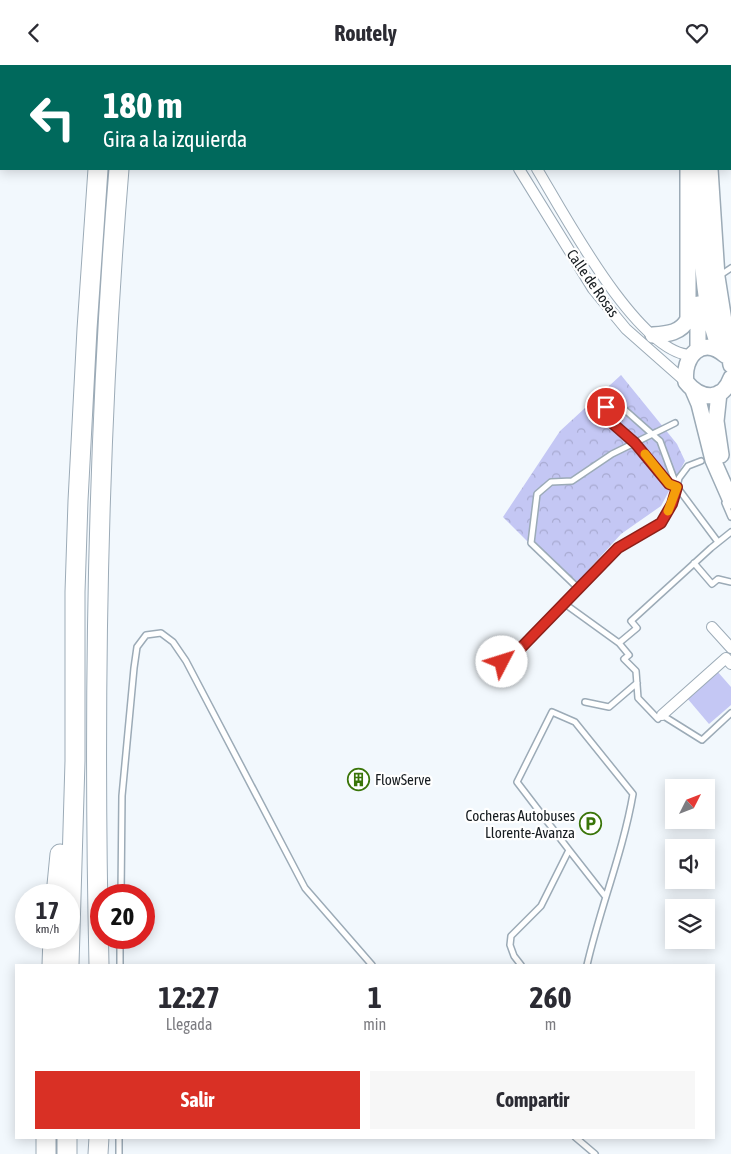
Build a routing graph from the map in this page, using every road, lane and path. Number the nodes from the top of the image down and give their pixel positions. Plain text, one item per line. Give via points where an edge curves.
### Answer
1 (98, 170) edge
2 (119, 170) edge
3 (520, 170) edge
4 (538, 170) edge
5 (688, 170) edge
6 (700, 170) edge
7 (710, 170) edge
8 (702, 255) junction
9 (731, 268) edge
10 (717, 277) junction
11 (728, 321) edge
12 (654, 335) junction
13 (694, 353) junction
14 (727, 359) edge
15 (689, 386) junction
16 (727, 387) edge
17 (675, 423) dead end
18 (654, 434) junction
19 (635, 443) junction
20 (708, 443) junction
21 (701, 461) dead end
22 (731, 485) edge
23 (677, 487) junction
24 (731, 501) edge
25 (731, 517) edge
26 (731, 533) edge
27 (718, 542) junction
28 (694, 563) junction
29 (731, 582) edge
30 (579, 589) junction
31 (565, 604) junction
32 (712, 627) dead end
33 (619, 643) junction
34 (75, 651) junction
35 (728, 656) edge
36 (502, 662) dead end
37 (637, 683) junction
38 (585, 702) dead end
39 (731, 713) edge
40 (662, 715) junction
41 (569, 851) junction
42 (57, 884) edge
43 (121, 884) edge
44 (605, 896) junction
45 (53, 949) edge
46 (120, 949) edge
47 (52, 964) edge
48 (69, 964) edge
49 (98, 964) edge
50 (120, 964) edge
51 (371, 964) edge
52 (520, 964) edge
53 (587, 964) edge
54 (46, 1139) edge
55 (67, 1139) edge
56 (99, 1139) edge
57 (119, 1139) edge
58 (577, 1139) edge
59 (46, 1154) edge
60 (67, 1154) edge
61 (98, 1154) edge
62 (119, 1154) edge
63 (595, 1154) edge

1 - 34 highway via 85,358
2 - 49 highway via 96,596
3 - 15 street, Calle de Rosas via 593,289 626,329
4 - 12 street, Calle de Rosas via 608,284 634,318
5 - 12 street via 688,319 685,327 678,331
6 - 8 street
7 - 10 street
8 - 13 street
8 - 14 street via 712,334
9 - 10 lane
10 - 11 street
11 - 14 street
12 - 13 street, Calle de Rosas via 680,355
13 - 14 street via 710,348
13 - 15 street via 684,369
15 - 16 street via 708,396
15 - 20 street via 699,404
16 - 22 street via 716,421 718,441
17 - 18 lane
18 - 19 lane
18 - 19 lane via 616,402 610,404 606,407 607,416
18 - 23 lane via 660,441
19 - 23 lane via 669,484
19 - 30 lane via 572,481 551,482 537,494 530,543
20 - 24 street
20 - 25 lane via 712,473
21 - 23 lane via 688,466
23 - 27 lane
23 - 30 lane via 661,523 618,548
26 - 27 lane
27 - 28 lane
28 - 29 lane via 712,584 718,579
28 - 33 lane via 631,621 637,628
30 - 31 lane
31 - 33 lane
31 - 36 lane via 514,655
32 - 35 street
33 - 37 lane via 629,655 624,659 636,671
34 - 42 highway via 68,680 65,801
34 - 48 highway via 76,751
35 - 40 street
37 - 38 lane via 609,707
37 - 40 lane via 638,698 658,719
39 - 40 lane via 702,739
41 - 44 lane
41 - 44 lane via 517,782 552,712 574,722 633,794 628,822
41 - 52 lane via 541,906 512,936 510,945
43 - 51 lane via 122,796 137,647 146,635 161,633 173,642 186,661 305,888
44 - 53 lane
45 - 47 highway
46 - 50 lane
54 - 59 highway
55 - 60 highway
56 - 61 highway
57 - 62 lane
58 - 63 lane

